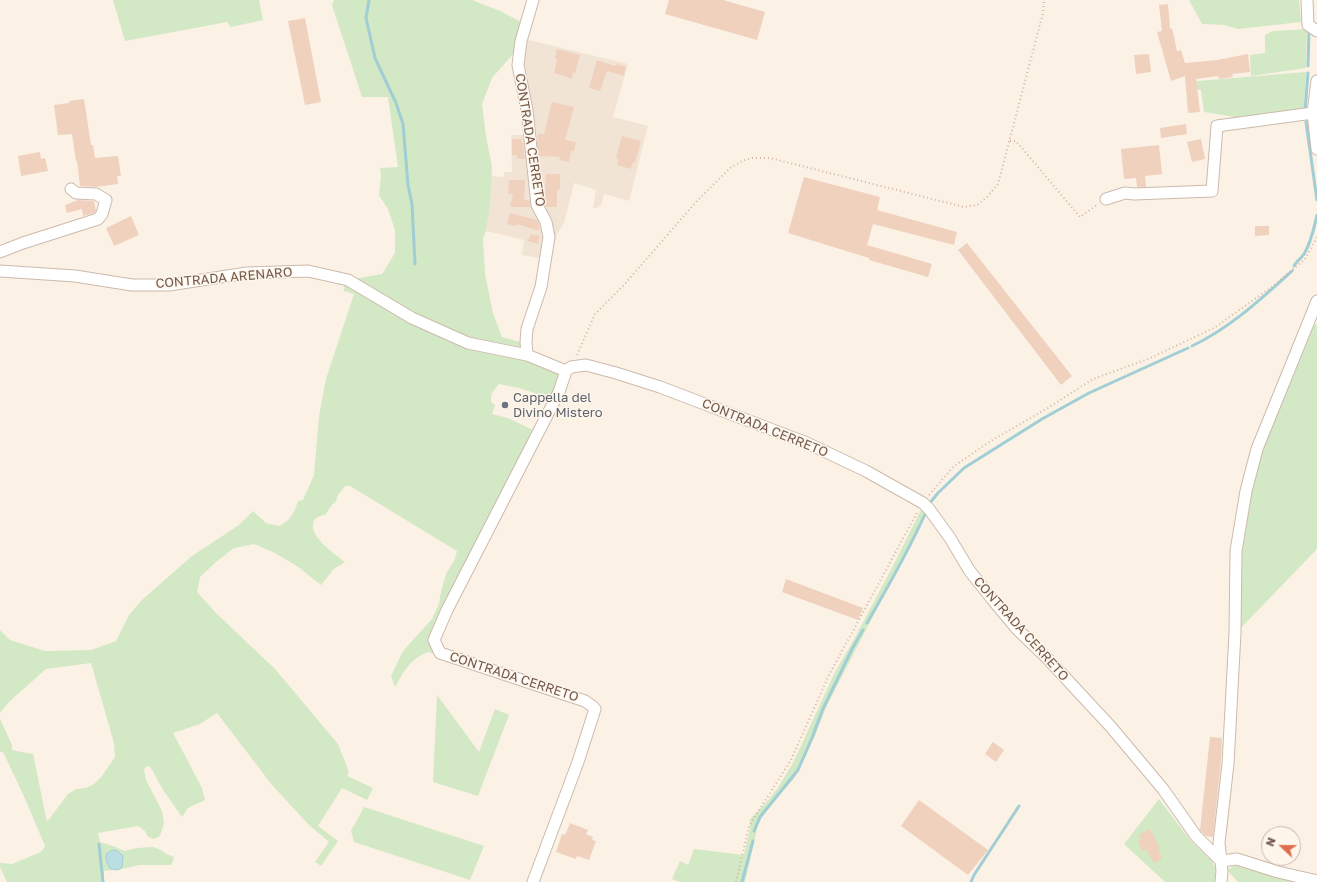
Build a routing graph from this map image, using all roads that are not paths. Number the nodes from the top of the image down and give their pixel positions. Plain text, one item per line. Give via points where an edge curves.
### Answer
1 (533, 0) edge
2 (1307, 0) edge
3 (1317, 31) edge
4 (1317, 81) edge
5 (1313, 114) junction
6 (1317, 149) edge
7 (72, 189) dead end
8 (1106, 199) road end
9 (0, 252) edge
10 (0, 271) edge
11 (1317, 301) edge
12 (527, 355) junction
13 (569, 369) junction
14 (1221, 860) junction
15 (1317, 881) edge
16 (533, 882) edge
17 (1221, 882) edge

1 - 12 street, CONTRADA CERRETO via 521,41 518,65 527,110 537,205 546,222 549,237 541,287 527,329
2 - 3 street via 1308,25
4 - 5 street
5 - 6 street
5 - 8 street via 1217,126 1212,191 1125,193
7 - 9 street via 76,193 96,194 106,200 102,214 98,218
10 - 12 street, CONTRADA ARENARO via 75,276 132,285 169,285 247,274 308,271 348,280 412,318 468,343
11 - 14 street via 1257,448 1246,491 1236,551 1235,633 1228,764 1219,843
12 - 13 street, CONTRADA CERRETO
13 - 14 street, CONTRADA CERRETO via 586,365 616,373 745,419 807,443 866,471 922,503 929,509 969,570 992,599 1111,727 1163,789 1196,836
13 - 16 street, CONTRADA CERRETO via 434,640 440,653 585,701 595,709
14 - 15 street via 1237,859
14 - 17 street

